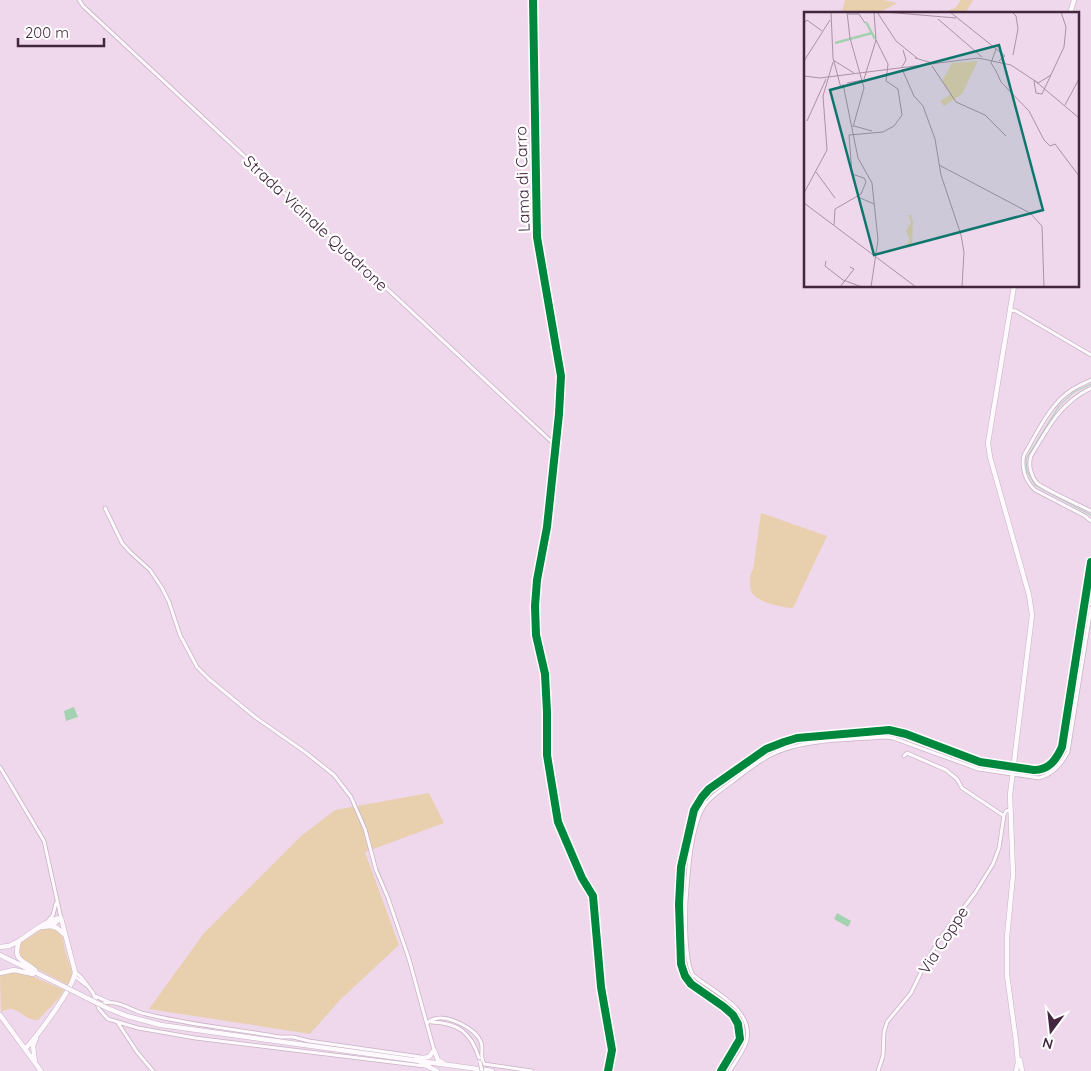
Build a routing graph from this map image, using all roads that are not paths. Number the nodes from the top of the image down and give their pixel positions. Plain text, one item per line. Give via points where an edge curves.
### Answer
1 (80, 0) edge
2 (533, 0) edge
3 (1014, 288) edge
4 (1010, 310) junction
5 (1091, 356) edge
6 (1090, 381) edge
7 (1091, 387) edge
8 (554, 445) junction
9 (1030, 463) junction
10 (1023, 464) junction
11 (105, 508) dead end
12 (1091, 511) edge
13 (1091, 521) edge
14 (1091, 562) edge
15 (1084, 603) junction
16 (1091, 604) edge
17 (1091, 608) edge
18 (1073, 675) junction
19 (1080, 677) junction
20 (838, 734) junction
21 (839, 741) junction
22 (931, 743) junction
23 (928, 751) junction
24 (904, 756) dead end
25 (1049, 766) junction
26 (0, 767) edge
27 (1012, 771) junction
28 (1054, 771) junction
29 (714, 786) junction
30 (718, 792) junction
31 (1010, 810) junction
32 (1004, 816) junction
33 (681, 867) junction
34 (689, 868) junction
35 (56, 900) junction
36 (61, 918) junction
37 (49, 924) junction
38 (66, 937) junction
39 (18, 941) junction
40 (680, 943) junction
41 (688, 943) junction
42 (0, 947) edge
43 (0, 955) edge
44 (0, 973) edge
45 (74, 974) junction
46 (40, 975) junction
47 (49, 979) junction
48 (82, 982) junction
49 (71, 985) junction
50 (86, 985) junction
51 (92, 993) junction
52 (109, 1002) junction
53 (728, 1002) junction
54 (724, 1007) junction
55 (99, 1009) junction
56 (0, 1015) edge
57 (118, 1022) junction
58 (428, 1023) junction
59 (37, 1036) junction
60 (1016, 1041) junction
61 (33, 1046) junction
62 (25, 1049) junction
63 (434, 1050) junction
64 (424, 1058) junction
65 (413, 1060) junction
66 (35, 1063) junction
67 (446, 1065) junction
68 (429, 1067) junction
69 (463, 1067) junction
70 (41, 1071) edge
71 (153, 1071) edge
72 (437, 1071) edge
73 (452, 1071) edge
74 (482, 1071) edge
75 (492, 1071) edge
76 (532, 1071) edge
77 (608, 1071) edge
78 (721, 1071) edge
79 (730, 1071) edge
80 (878, 1071) edge
81 (1016, 1071) edge
82 (1022, 1071) edge

1 - 8 street, Strada Vicinale Quadrone via 82,6
2 - 8 street, Lama di Carro via 538,237 560,376
3 - 4 main road
4 - 5 street
4 - 27 main road via 988,443 1032,615
6 - 7 street
6 - 10 street via 1073,389 1051,411 1024,455
7 - 9 street via 1062,408 1031,456
8 - 77 street, Lama di Carro via 547,527 537,580 536,634 545,674 547,755 558,822 593,896 601,986 612,1050
9 - 10 street
9 - 12 street via 1037,482
10 - 13 street via 1027,480 1035,490
11 - 58 street via 122,543 150,570 162,588 180,635 197,667 255,717 334,774 352,797
14 - 15 street
15 - 16 street
15 - 18 street
17 - 19 street
18 - 19 street
18 - 25 street via 1062,747
19 - 28 street via 1068,752
20 - 21 street
20 - 22 street via 889,730
20 - 29 street via 797,738 775,745
21 - 23 street via 885,736
21 - 30 street via 796,746 773,754
22 - 23 street
22 - 27 street
23 - 27 street via 978,769
24 - 32 street via 907,752 940,766 962,788
25 - 27 street via 1041,770
25 - 28 street
26 - 35 street via 44,841
27 - 28 street via 1039,778
27 - 31 main road
29 - 30 street
29 - 33 street via 694,810
30 - 34 street via 704,805 700,814
31 - 32 street
31 - 60 main road via 1013,875 1007,975
32 - 80 street, Via Coppe via 993,864 941,937 911,993 887,1022
33 - 34 street
33 - 40 street
34 - 41 street
35 - 36 street
35 - 37 street
36 - 37 main road via 53,918
36 - 38 main road
37 - 38 main road via 61,930
37 - 39 main road
38 - 45 main road
39 - 42 main road
39 - 46 main road via 17,957
40 - 41 street
40 - 54 street via 685,976 691,984
41 - 53 street via 693,975
43 - 46 main road
44 - 47 main road via 14,970
45 - 48 street
45 - 49 main road
45 - 50 street
46 - 47 main road
47 - 65 main road, bridge via 127,1016 161,1025
48 - 49 street
48 - 50 street
49 - 59 main road
50 - 51 street
51 - 52 street
51 - 55 street
52 - 55 street
52 - 64 street via 143,1014 198,1025
53 - 54 street
53 - 79 street via 742,1014 747,1034 744,1048
54 - 78 street via 737,1020 740,1033 737,1045
55 - 57 street via 108,1019
56 - 62 main road
57 - 68 street via 195,1038
57 - 71 street
58 - 63 street
58 - 74 street, bridge via 455,1026 465,1032 475,1047
58 - 76 street via 434,1019 448,1020 473,1031 481,1042 480,1056 484,1064
59 - 61 main road
59 - 62 main road
60 - 81 main road
60 - 82 main road
61 - 62 main road
61 - 66 main road
62 - 66 main road
63 - 64 main road
63 - 67 main road via 438,1060
64 - 65 main road
65 - 67 main road
65 - 68 main road
66 - 70 main road
67 - 69 main road
68 - 72 main road
69 - 73 main road
69 - 75 main road

